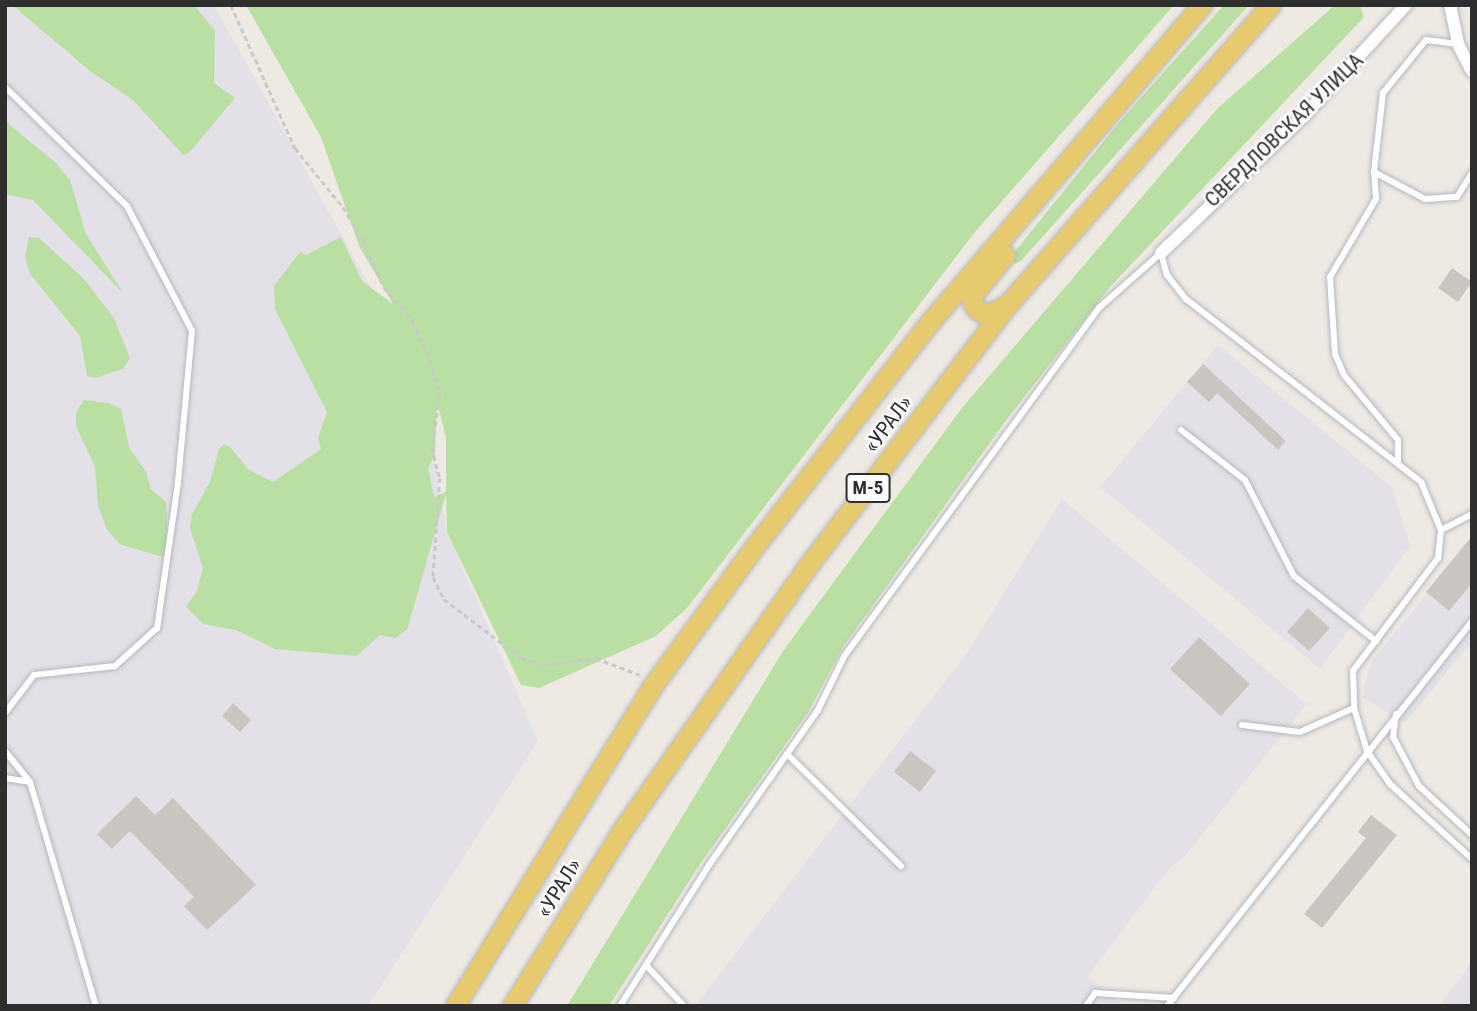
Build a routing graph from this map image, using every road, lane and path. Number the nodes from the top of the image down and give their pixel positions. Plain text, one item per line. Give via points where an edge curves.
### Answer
1 (231, 5) edge
2 (1202, 5) edge
3 (1271, 5) edge
4 (1406, 5) edge
5 (1450, 5) edge
6 (1458, 44) junction
7 (1472, 71) edge
8 (5, 87) edge
9 (1374, 172) junction
10 (1472, 173) edge
11 (1019, 219) junction
12 (1161, 253) junction
13 (1008, 304) junction
14 (1181, 430) dead end
15 (1398, 464) junction
16 (1472, 514) edge
17 (1441, 530) junction
18 (1472, 621) edge
19 (1376, 641) junction
20 (654, 684) junction
21 (1354, 708) junction
22 (1396, 712) junction
23 (5, 713) edge
24 (1242, 725) dead end
25 (5, 751) edge
26 (1367, 751) junction
27 (787, 754) junction
28 (5, 778) edge
29 (30, 782) junction
30 (1472, 835) edge
31 (1472, 859) edge
32 (901, 866) dead end
33 (646, 965) junction
34 (1174, 998) junction
35 (96, 1006) edge
36 (455, 1006) edge
37 (512, 1006) edge
38 (620, 1006) edge
39 (684, 1006) edge
40 (1086, 1006) edge
41 (1167, 1006) edge

1 - 20 path via 295,148 343,207 384,288 413,321 430,360 440,396 432,447 440,478 433,577 444,599 521,658 543,664 596,658 631,668
2 - 11 main road, «УРАЛ» / М-5
3 - 13 main road, «УРАЛ» / М-5
4 - 12 street, СВЕРДЛОВСКАЯ УЛИЦА via 1303,117
5 - 6 street
6 - 7 street
6 - 9 lane via 1426,40 1384,93
8 - 23 lane via 127,206 192,331 178,483 157,628 115,666 34,675
9 - 10 lane via 1425,199 1457,197
9 - 15 lane via 1376,199 1330,277 1335,354 1344,374 1398,440
11 - 13 main road via 1010,249 971,297 975,308 986,315
11 - 20 main road, «УРАЛ» / М-5 via 931,321
12 - 15 lane via 1167,275 1186,299
12 - 27 lane via 1100,307 845,655 818,710
13 - 37 main road, «УРАЛ» / М-5 via 791,590 623,829
14 - 19 lane via 1245,480 1294,576
15 - 17 lane via 1421,482
16 - 17 lane
17 - 19 lane via 1438,558
18 - 22 lane
19 - 21 lane via 1353,671
20 - 36 main road, «УРАЛ» / М-5
21 - 24 lane via 1300,732
21 - 26 lane
22 - 26 lane
22 - 30 lane via 1393,737 1404,762 1419,786
25 - 29 lane
26 - 31 lane via 1390,784
26 - 34 lane
27 - 32 lane
27 - 33 lane
28 - 29 lane
29 - 35 lane
33 - 38 lane
33 - 39 lane
34 - 40 lane via 1095,993
34 - 41 lane

